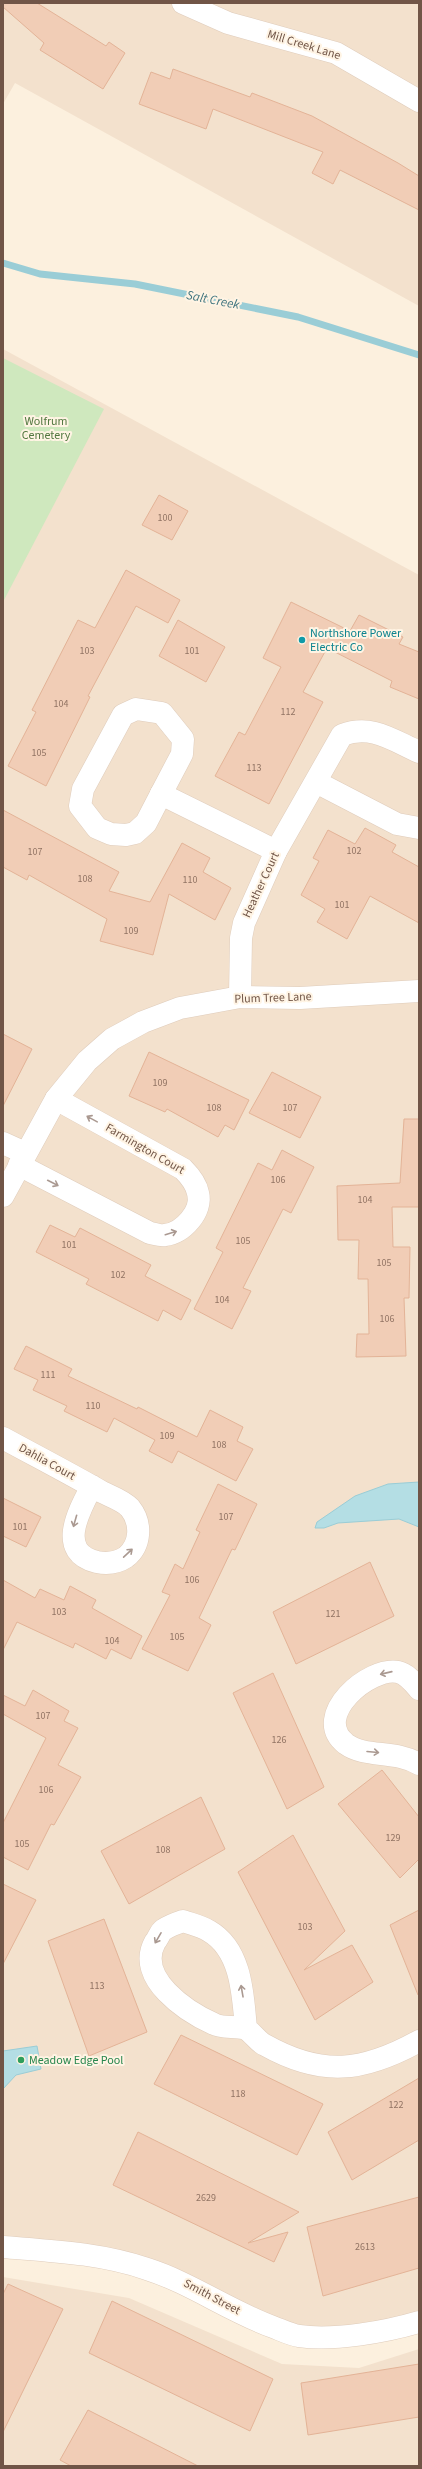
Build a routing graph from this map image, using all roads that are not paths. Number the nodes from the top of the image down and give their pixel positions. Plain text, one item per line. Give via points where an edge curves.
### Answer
1 (183, 3) edge
2 (419, 101) edge
3 (419, 752) edge
4 (316, 782) junction
5 (161, 794) junction
6 (419, 828) edge
7 (276, 851) junction
8 (419, 991) edge
9 (240, 997) junction
10 (56, 1099) junction
11 (3, 1143) edge
12 (22, 1159) junction
13 (3, 1196) edge
14 (3, 1438) edge
15 (92, 1486) dead end
16 (419, 1688) edge
17 (419, 1764) edge
18 (246, 2029) junction
19 (419, 2041) edge
20 (3, 2247) edge
21 (419, 2322) edge

1 - 2 street, Mill Creek Lane via 228,23 336,53
3 - 4 street, Heather Court via 372,731 356,730 342,735
4 - 6 street via 397,824
4 - 7 street, Heather Court
5 - 5 street via 146,823 135,833 126,835 111,834 97,828 80,806 83,789 123,715 136,709 162,713 183,739 182,754
5 - 7 street
7 - 9 street, Heather Court via 244,923 240,938
8 - 9 street, Plum Tree Lane via 300,998
9 - 10 street, Plum Tree Lane via 180,1008 143,1022 112,1039 87,1061
10 - 12 street, Plum Tree Lane
12 -> 10 street, Farmington Court via 150,1233 166,1235 181,1230 191,1220 199,1194 194,1180 183,1169
11 - 12 street, Farmington Court
12 - 13 street, Plum Tree Lane
14 - 15 street, Dahlia Court
16 -> 17 street via 399,1672 380,1674 345,1696 335,1722 340,1736 351,1747 367,1752 396,1754
18 -> 18 street via 239,1977 227,1947 209,1931 183,1921 163,1930 151,1951 154,1975 171,1998 194,2015 216,2025
18 - 19 street via 263,2044 279,2053 308,2064 339,2068 365,2065 383,2059
20 - 21 street, Smith Street via 91,2254 145,2268 180,2280 260,2322 298,2336 339,2336 388,2331

